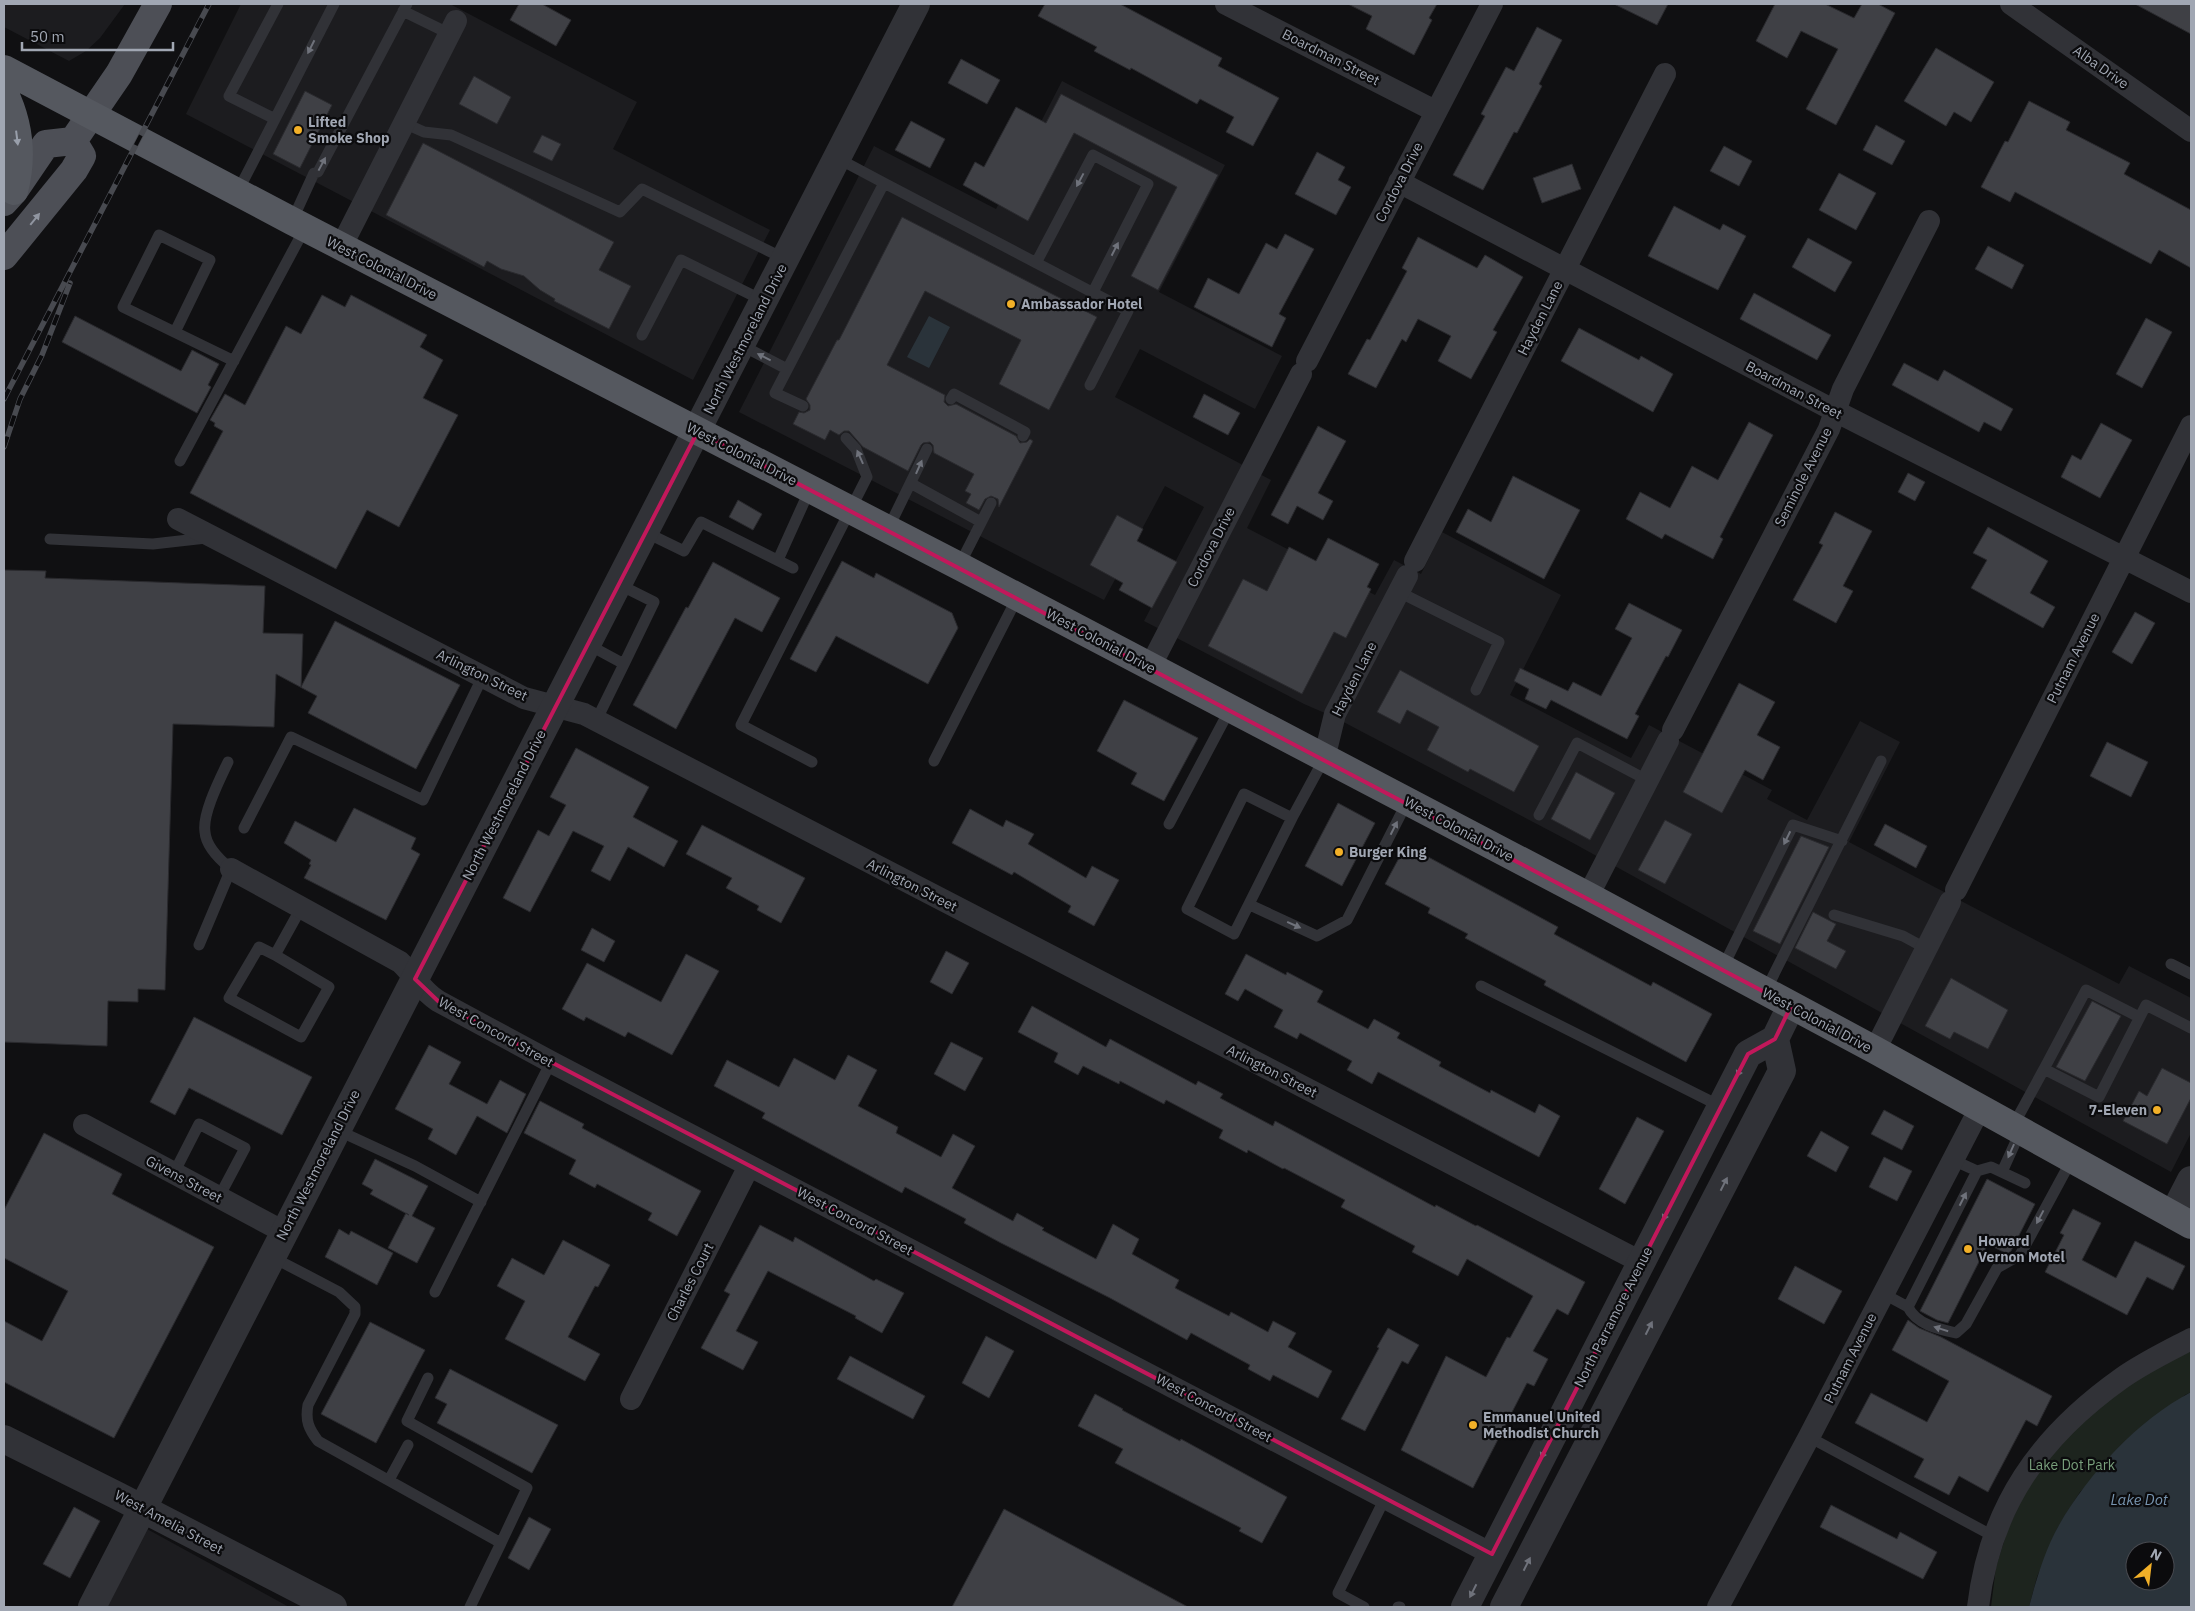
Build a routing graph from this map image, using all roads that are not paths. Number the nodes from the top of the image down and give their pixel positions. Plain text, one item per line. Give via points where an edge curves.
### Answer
1 (158, 4) edge
2 (278, 4) edge
3 (334, 4) edge
4 (916, 4) edge
5 (1226, 4) edge
6 (1492, 4) edge
7 (2011, 4) edge
8 (405, 7) edge
9 (453, 27) joint
10 (4, 69) edge
11 (1665, 74) dead end
12 (4, 92) edge
13 (1435, 111) junction
14 (92, 115) junction
15 (275, 119) junction
16 (404, 123) junction
17 (2191, 131) edge
18 (73, 141) junction
19 (837, 158) junction
20 (1400, 182) junction
21 (884, 183) junction
22 (237, 192) junction
23 (9, 197) edge
24 (1929, 221) dead end
25 (298, 225) junction
26 (341, 247) junction
27 (4, 256) edge
28 (786, 259) junction
29 (1036, 263) junction
30 (1565, 269) junction
31 (1093, 292) junction
32 (764, 301) junction
33 (175, 332) junction
34 (642, 335) dead end
35 (741, 346) junction
36 (234, 361) junction
37 (788, 369) junction
38 (1090, 385) dead end
39 (951, 399) dead end
40 (802, 406) dead end
41 (1835, 411) junction
42 (2191, 426) edge
43 (698, 431) junction
44 (1023, 436) dead end
45 (846, 438) dead end
46 (927, 449) dead end
47 (180, 461) dead end
48 (912, 484) junction
49 (810, 489) junction
50 (991, 503) dead end
51 (851, 511) junction
52 (178, 519) dead end
53 (982, 522) junction
54 (888, 529) junction
55 (645, 532) junction
56 (213, 537) junction
57 (50, 539) dead end
58 (2124, 557) junction
59 (778, 560) junction
60 (959, 566) junction
61 (793, 568) dead end
62 (1407, 576) junction
63 (618, 584) junction
64 (2191, 592) edge
65 (1017, 598) junction
66 (587, 644) junction
67 (624, 664) junction
68 (1150, 667) junction
69 (483, 676) junction
70 (1476, 690) dead end
71 (555, 706) junction
72 (1230, 709) junction
73 (596, 721) junction
74 (1324, 759) junction
75 (934, 761) dead end
76 (228, 762) dead end
77 (812, 762) dead end
78 (1881, 762) dead end
79 (1647, 780) junction
80 (1407, 802) junction
81 (1539, 814) dead end
82 (1292, 818) junction
83 (1169, 824) dead end
84 (244, 828) dead end
85 (1842, 841) junction
86 (231, 869) junction
87 (1588, 896) junction
88 (1250, 905) junction
89 (301, 908) junction
90 (1834, 915) dead end
91 (199, 945) dead end
92 (1927, 949) junction
93 (274, 955) junction
94 (2171, 964) dead end
95 (1722, 969) junction
96 (2191, 974) edge
97 (415, 979) junction
98 (1481, 986) dead end
99 (1765, 992) junction
100 (1791, 1006) junction
101 (2139, 1017) junction
102 (2191, 1028) edge
103 (1776, 1039) junction
104 (1875, 1050) junction
105 (550, 1062) junction
106 (2044, 1069) junction
107 (1720, 1106) junction
108 (1980, 1108) junction
109 (84, 1125) dead end
110 (2017, 1128) junction
111 (336, 1129) junction
112 (2072, 1159) junction
113 (1953, 1160) junction
114 (749, 1166) junction
115 (1977, 1171) junction
116 (2002, 1172) junction
117 (174, 1173) junction
118 (2191, 1180) edge
119 (2025, 1183) dead end
120 (219, 1197) junction
121 (481, 1202) junction
122 (2182, 1220) edge
123 (284, 1232) junction
124 (272, 1257) junction
125 (1641, 1262) junction
126 (435, 1292) dead end
127 (1884, 1294) junction
128 (1908, 1307) junction
129 (2191, 1339) edge
130 (428, 1378) dead end
131 (631, 1399) dead end
132 (1810, 1437) junction
133 (4, 1439) edge
134 (408, 1445) dead end
135 (389, 1480) junction
136 (1385, 1498) junction
137 (142, 1508) junction
138 (1993, 1536) junction
139 (501, 1543) junction
140 (1492, 1554) junction
141 (92, 1607) edge
142 (332, 1607) edge
143 (470, 1607) edge
144 (1364, 1607) edge
145 (1465, 1607) edge
146 (1504, 1607) edge
147 (1718, 1607) edge
148 (1978, 1607) edge

1 - 14 main road
2 - 15 lane via 229,96
3 -> 15 lane
4 - 19 street, North Westmoreland Drive
5 - 13 street, Boardman Street
6 - 13 street, Cordova Drive
7 - 17 street, Alba Drive
8 - 9 lane
25 -> 8 lane via 314,173 318,172
9 - 16 street
10 - 14 highway, West Colonial Drive
11 - 30 street, Hayden Lane
12 -> 23 highway via 12,110 20,158
13 - 20 street, Cordova Drive
14 - 18 main road
14 - 22 highway, West Colonial Drive
15 - 22 lane
16 - 26 street
16 - 28 lane via 424,132 451,134 620,212 642,189
18 - 23 main road via 46,144
27 -> 18 main road via 74,170 82,156
19 - 21 lane
19 - 28 street, North Westmoreland Drive
20 - 30 street, Boardman Street
20 - 68 street, Cordova Drive
21 - 29 lane
21 - 37 lane
22 - 25 highway, West Colonial Drive
24 - 41 street, Seminole Avenue via 1843,389
25 - 26 highway, West Colonial Drive
25 - 36 lane
26 - 43 highway, West Colonial Drive
28 - 32 street, North Westmoreland Drive
29 - 31 lane
31 -> 29 lane via 1148,184 1093,155
30 - 41 street, Boardman Street
30 - 62 street, Hayden Lane
31 - 38 lane via 1128,311
32 - 34 lane via 681,260
32 - 35 street, North Westmoreland Drive
33 - 33 lane via 123,307 160,235 210,260
33 - 36 lane
37 -> 35 lane
35 - 43 street, North Westmoreland Drive
36 - 47 lane
37 - 40 lane via 775,393
39 - 44 lane via 954,394 1026,432
41 - 58 street, Boardman Street
41 - 79 street, Seminole Avenue
42 - 58 street, Putnam Avenue
43 - 49 highway, West Colonial Drive
43 - 55 street, North Westmoreland Drive
51 -> 45 lane via 867,477 856,449
48 -> 46 lane
48 - 53 lane
48 - 54 lane
49 - 51 highway, West Colonial Drive
49 - 59 lane
50 - 53 lane
51 - 54 highway, West Colonial Drive
51 - 77 lane via 741,725
52 - 56 street, Arlington Street
53 - 60 lane
54 - 60 highway, West Colonial Drive
55 - 59 lane via 684,552 701,522
55 - 63 street, North Westmoreland Drive
56 - 57 lane via 153,544
56 - 69 street, Arlington Street
58 - 64 street, Boardman Street
58 - 92 street, Putnam Avenue
59 - 61 lane
60 - 65 highway, West Colonial Drive
62 - 70 lane via 1499,642
62 - 74 street, Hayden Lane via 1335,714
63 - 66 street, North Westmoreland Drive
63 - 67 lane via 654,602
65 - 68 highway, West Colonial Drive
65 - 75 lane
66 - 67 lane
66 - 71 street, North Westmoreland Drive
67 - 73 lane
68 - 72 highway, West Colonial Drive
69 - 71 street, Arlington Street via 524,698
69 - 84 lane via 423,800 291,737
71 - 73 street, Arlington Street
71 - 97 street, North Westmoreland Drive
72 - 74 highway, West Colonial Drive
72 - 83 lane
73 - 125 street, Arlington Street
74 - 80 highway, West Colonial Drive
74 - 82 lane
76 - 86 lane via 210,801 205,832 215,856
78 - 85 lane
79 - 81 lane via 1577,743
79 - 87 street, Seminole Avenue
80 - 87 highway, West Colonial Drive
88 -> 80 lane via 1317,936 1347,920
82 - 88 lane
82 - 88 lane via 1244,794 1187,909 1234,934
85 -> 95 lane via 1794,824
85 - 99 lane
86 - 89 street, West Concord Street
86 - 91 lane
87 - 95 highway, West Colonial Drive
89 - 93 lane
89 - 97 street, West Concord Street via 400,962
90 - 92 lane via 1903,936
92 - 104 street, Putnam Avenue
93 - 93 lane via 259,947 229,998 301,1037 329,987
94 - 96 lane
95 - 99 highway, West Colonial Drive
97 - 105 street, West Concord Street via 425,993 438,1001
97 - 111 street, North Westmoreland Drive
98 - 107 lane
99 - 100 highway, West Colonial Drive
100 - 103 street
100 - 104 highway, West Colonial Drive
101 - 102 lane via 2146,1005
101 - 106 lane via 2086,990
101 - 106 lane via 2099,1097
103 -> 107 street, North Parramore Avenue via 1748,1054
146 -> 103 street via 1782,1071
104 - 108 highway, West Colonial Drive
105 - 114 street, West Concord Street
105 - 121 lane
106 - 110 lane
107 -> 125 street, North Parramore Avenue
108 - 110 highway, West Colonial Drive
108 - 113 street, Putnam Avenue
109 - 117 street, Givens Street
110 - 112 highway, West Colonial Drive
110 -> 116 lane
111 - 121 lane
111 - 123 street, North Westmoreland Drive
112 - 122 highway, West Colonial Drive
112 -> 128 lane via 2047,1195 2020,1255 1997,1268 1966,1324 1956,1332 1938,1329 1912,1316
113 - 115 lane
113 - 127 street, Putnam Avenue
114 - 131 street, Charles Court
114 - 136 street, West Concord Street
115 - 116 lane via 1991,1167
128 -> 115 lane
116 - 119 lane
117 - 120 street, Givens Street
117 - 120 lane via 199,1124 245,1148
118 - 122 street
120 - 123 street, Givens Street
121 - 126 lane
123 - 124 street, North Westmoreland Drive
124 - 135 lane via 339,1292 355,1307 355,1314 308,1406 308,1428 318,1441
124 - 137 street, North Westmoreland Drive
125 -> 140 street, North Parramore Avenue
127 - 128 lane
127 - 132 street, Putnam Avenue
129 - 138 street via 2124,1377 2083,1407 2026,1471
130 - 139 lane via 407,1421 527,1488
132 - 138 lane
132 - 147 street, Putnam Avenue
133 - 137 street, West Amelia Street
134 - 135 lane
135 - 139 lane
136 - 140 street, West Concord Street
136 - 144 lane via 1338,1593
137 - 141 street, North Westmoreland Drive
137 - 142 street, West Amelia Street
138 - 148 street via 1981,1580
139 - 143 lane
140 -> 145 street, North Parramore Avenue

